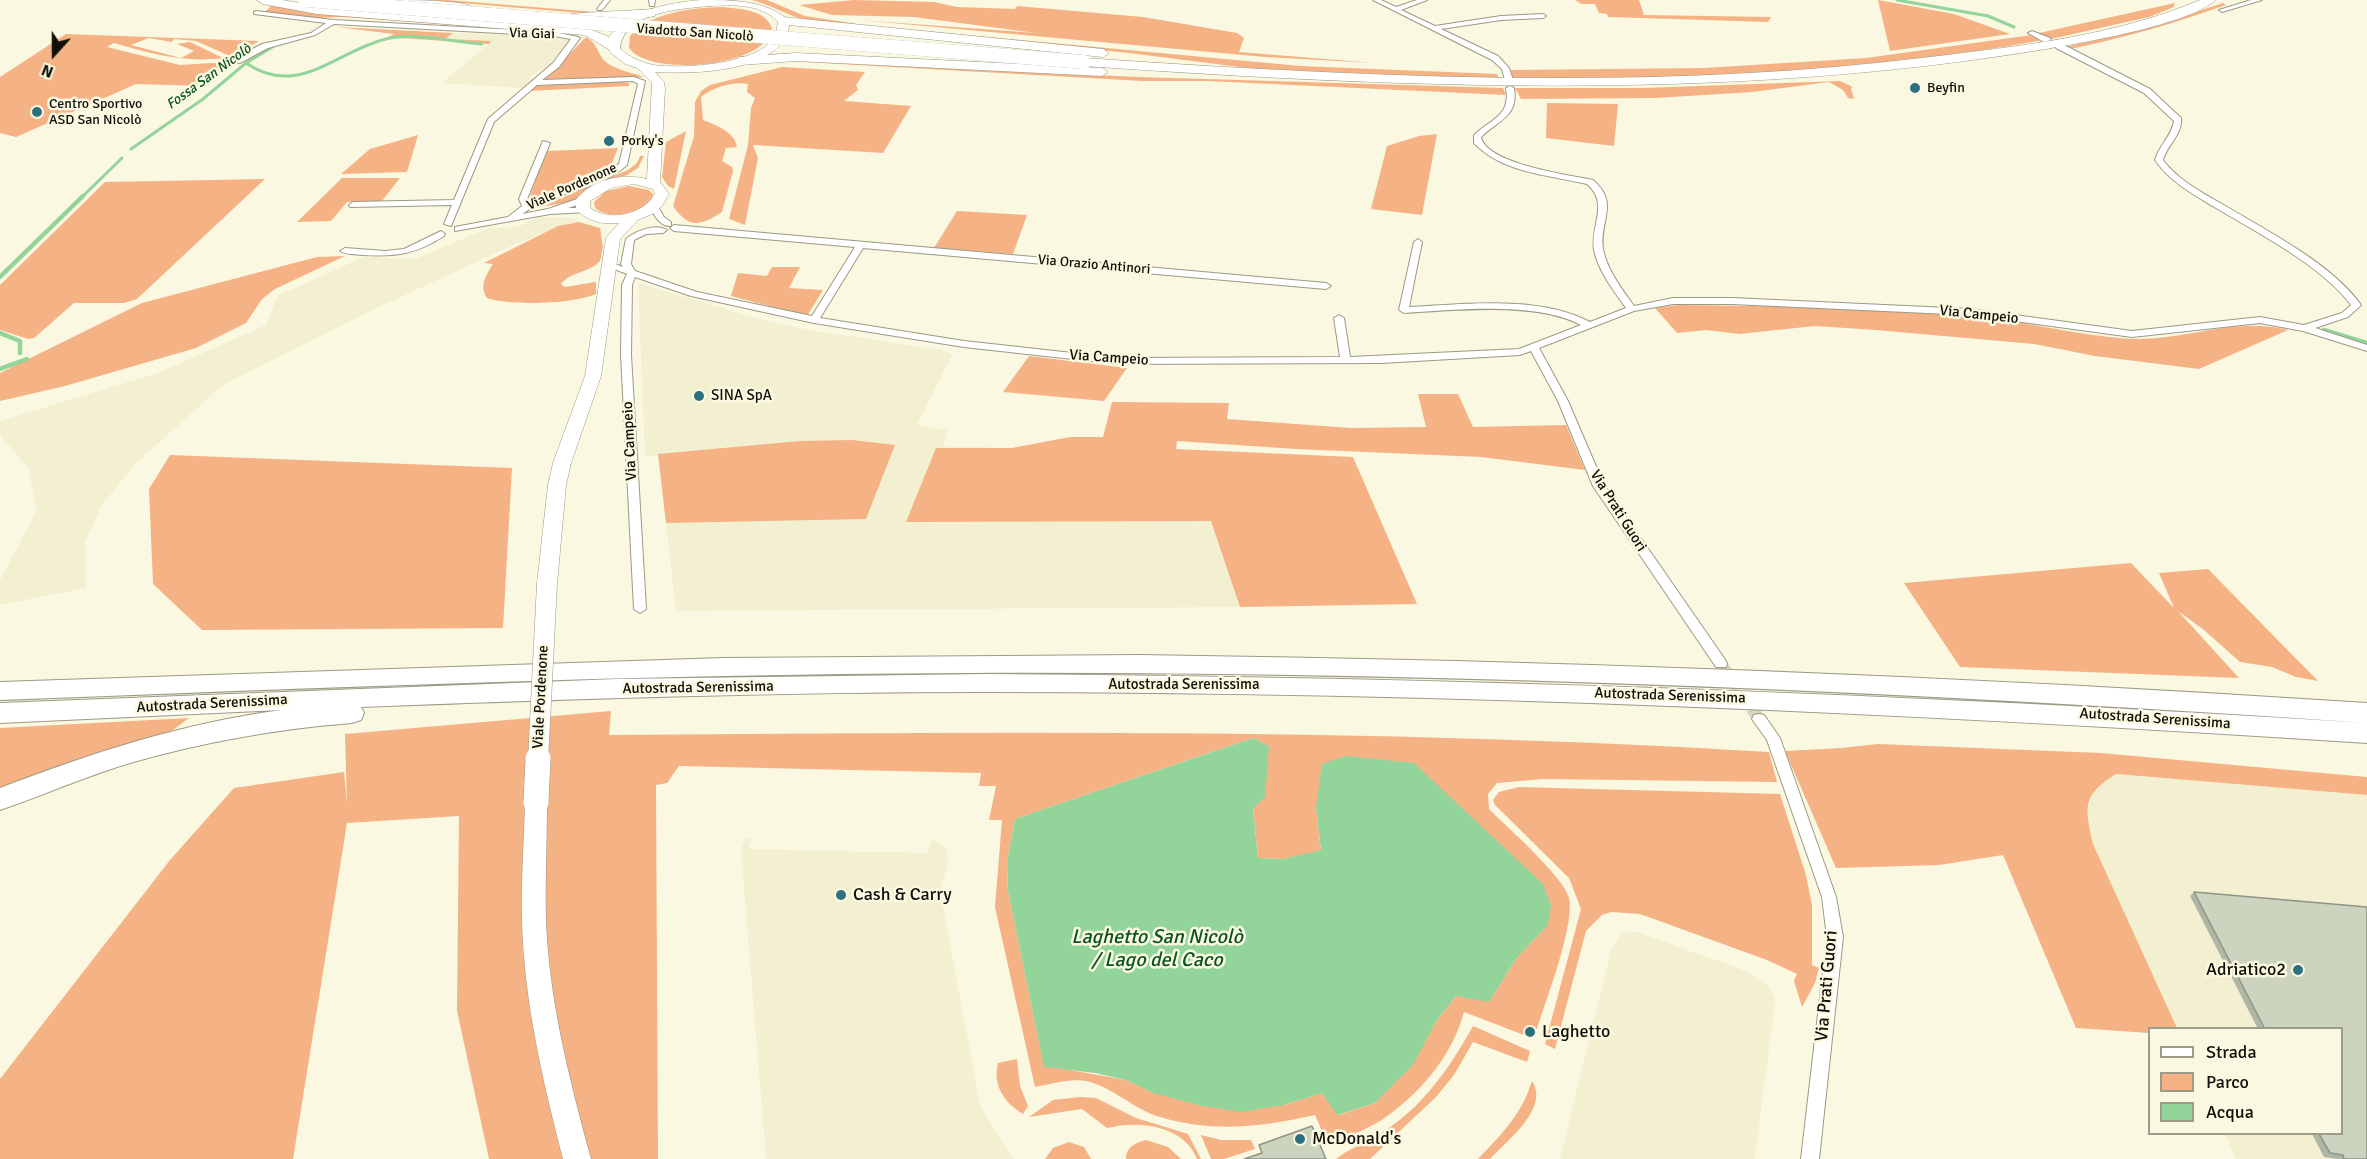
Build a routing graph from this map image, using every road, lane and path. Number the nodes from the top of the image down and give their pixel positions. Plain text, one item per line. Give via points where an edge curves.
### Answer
1 (263, 0) edge
2 (305, 0) edge
3 (393, 0) edge
4 (607, 0) edge
5 (1376, 0) edge
6 (1424, 0) edge
7 (2210, 0) edge
8 (2259, 0) edge
9 (652, 6) edge
10 (600, 9) dead end
11 (1397, 9) junction
12 (2222, 10) dead end
13 (256, 14) dead end
14 (1543, 16) dead end
15 (783, 21) junction
16 (333, 22) junction
17 (1435, 28) junction
18 (2032, 33) dead end
19 (2047, 40) dead end
20 (2059, 46) dead end
21 (614, 47) junction
22 (237, 61) dead end
23 (740, 61) junction
24 (642, 66) junction
25 (713, 67) junction
26 (1264, 75) junction
27 (683, 81) dead end
28 (536, 83) junction
29 (671, 90) dead end
30 (661, 102) junction
31 (546, 143) dead end
32 (655, 156) junction
33 (626, 181) junction
34 (653, 184) junction
35 (457, 202) junction
36 (353, 205) dead end
37 (584, 205) junction
38 (527, 207) junction
39 (654, 207) junction
40 (634, 215) junction
41 (512, 216) junction
42 (600, 218) junction
43 (448, 224) junction
44 (669, 228) junction
45 (458, 229) junction
46 (441, 234) junction
47 (613, 238) junction
48 (1418, 242) dead end
49 (861, 244) junction
50 (345, 251) dead end
51 (618, 272) junction
52 (1326, 286) dead end
53 (1632, 309) junction
54 (1339, 318) dead end
55 (814, 320) junction
56 (1588, 325) junction
57 (2305, 328) junction
58 (1534, 348) junction
59 (2367, 348) edge
60 (1345, 359) junction
61 (640, 609) dead end
62 (1720, 664) tunnel mouth
63 (715, 687) junction
64 (0, 692) edge
65 (0, 713) edge
66 (2367, 713) edge
67 (1759, 719) tunnel mouth
68 (2367, 733) edge
69 (0, 800) edge
70 (577, 1159) edge
71 (1810, 1159) edge

1 - 21 highway via 317,10 587,32
2 - 26 highway, Viadotto San Nicolò, bridge
3 - 9 highway via 596,17
4 - 10 street
5 - 11 street
6 - 11 street
7 - 26 highway via 2146,23 2025,48 1934,62 1768,77 1514,84
8 - 12 street
9 - 15 main road via 727,2 762,7
9 - 21 main road via 621,30
11 - 17 street
13 - 16 street, Via Giai
14 - 17 street
15 - 23 main road via 784,32 777,42
15 - 26 highway via 1160,59
16 - 22 street via 313,34 265,46
16 - 28 street, Via Giai via 576,38
17 - 53 street via 1495,58 1505,68 1513,100 1508,114 1482,132 1478,143 1506,163 1578,179 1599,188 1604,196 1599,253
18 - 19 street
20 - 57 street via 2147,91 2178,120 2177,129 2162,146 2159,160 2168,171 2352,295 2356,305 2345,315
21 - 24 main road via 623,59
23 - 25 main road
23 - 26 highway via 796,57 1133,74
24 - 25 main road via 672,70
24 - 30 main road via 658,82
25 - 27 main road
28 - 35 street, Via Giai via 491,121
28 - 38 street, Viale Pordenone via 634,79 642,83 623,165
29 - 30 main road
30 - 32 main road
31 - 38 street via 523,199
32 - 33 main road, Viale Pordenone
32 - 34 main road
33 - 34 main road, Viale Pordenone
33 - 37 main road, Viale Pordenone via 600,187
34 - 39 main road via 662,194
35 - 36 street
35 - 43 street, Via Giai
37 - 41 street
37 - 42 main road, Viale Pordenone
38 - 41 street, Viale Pordenone
39 - 40 main road
39 - 44 street
40 - 42 main road
40 - 47 main road
41 - 45 street
42 - 47 main road
43 - 45 street via 457,225
43 - 46 street, Via Giai via 437,230
44 - 49 street, Via Orazio Antinori
44 - 51 street, Via Campeio via 630,239 626,264
45 - 46 street
46 - 50 street via 404,253
47 - 51 main road, Viale Pordenone
48 - 56 street via 1404,310 1556,311 1578,317
49 - 52 street, Via Orazio Antinori
49 - 55 street
51 - 55 street, Via Campeio via 741,306
51 - 61 street, Via Campeio via 627,285 626,355
51 - 70 main road, Viale Pordenone, bridge via 593,376 557,485 547,584 536,802 534,922 541,986 558,1089
53 - 56 street, Via Campeio
53 - 57 street, Via Campeio via 1673,301 1732,301 1971,312 2132,334 2181,331 2243,320
54 - 60 street
55 - 60 street, Via Campeio via 964,344 1118,361
56 - 58 street, Via Campeio
57 - 59 street, Via Campeio
58 - 60 street, Via Campeio via 1520,352
58 - 62 street, Via Prati Guori via 1563,401 1599,486
63 - 65 highway, Autostrada Serenissima
63 - 68 highway, Autostrada Serenissima via 982,683 1316,686 1906,705
63 - 69 highway via 655,699 283,719 132,751
64 - 66 highway, Autostrada Serenissima via 725,666 1312,667 1732,677
67 - 71 street, Via Prati Guori via 1773,738 1792,789 1829,897 1835,937

